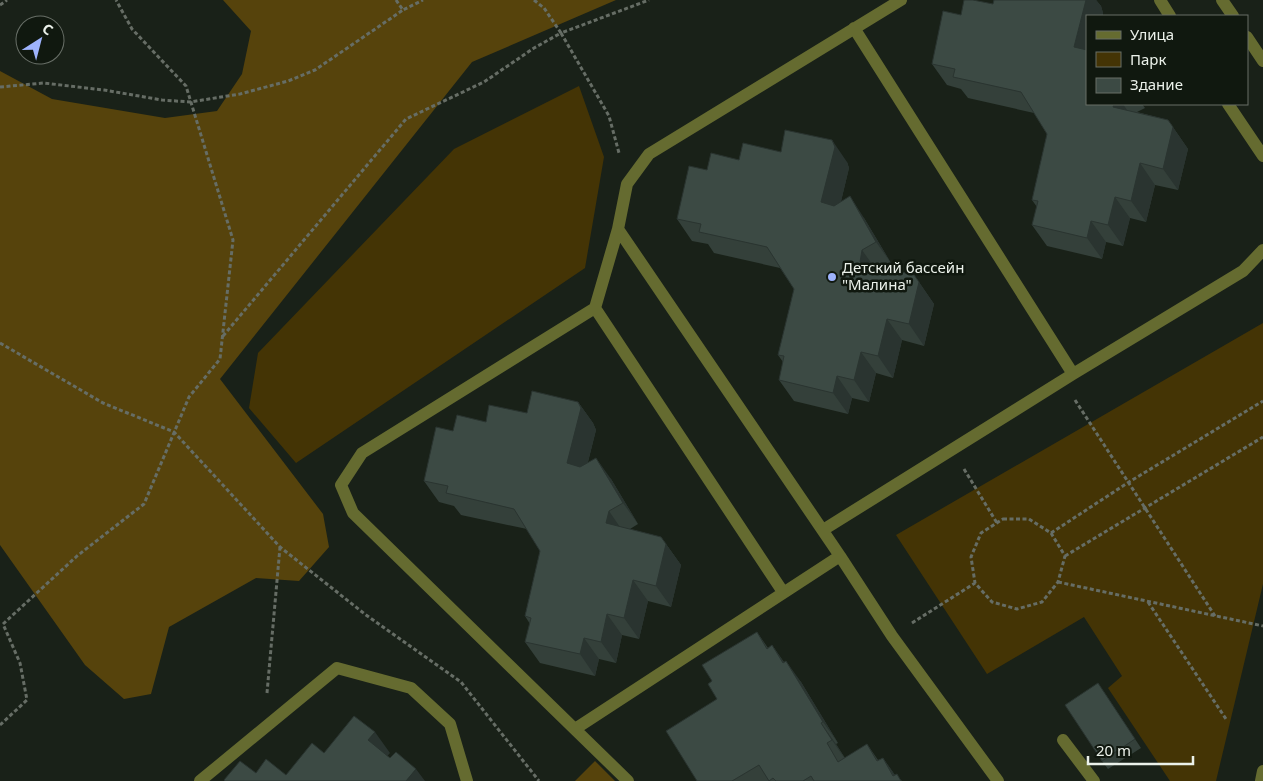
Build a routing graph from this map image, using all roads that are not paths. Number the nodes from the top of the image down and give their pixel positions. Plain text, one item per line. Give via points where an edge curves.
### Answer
1 (901, 0) edge
2 (1160, 0) edge
3 (1222, 0) edge
4 (1169, 15) edge
5 (1232, 15) edge
6 (854, 28) junction
7 (1248, 38) edge
8 (1263, 61) edge
9 (1229, 105) edge
10 (1263, 156) edge
11 (618, 229) junction
12 (1263, 250) edge
13 (595, 308) junction
14 (1068, 377) junction
15 (823, 530) junction
16 (840, 556) junction
17 (783, 592) junction
18 (575, 729) junction
19 (1062, 740) dead end
20 (1263, 771) edge
21 (200, 781) edge
22 (467, 781) edge
23 (628, 781) edge
24 (998, 781) edge
25 (1094, 781) edge
26 (1261, 781) edge

1 - 6 lane
2 - 4 lane
3 - 5 lane
6 - 11 lane via 649,154 627,184
6 - 14 lane
7 - 8 lane
9 - 10 lane
11 - 13 lane
11 - 15 lane
12 - 14 lane via 1243,271
13 - 17 lane
13 - 18 lane via 362,453 341,485 353,513
14 - 15 lane
15 - 16 lane
16 - 17 lane
16 - 24 lane via 892,636
17 - 18 lane
18 - 23 lane
19 - 25 lane
20 - 26 lane
21 - 22 lane via 337,668 411,688 450,724

